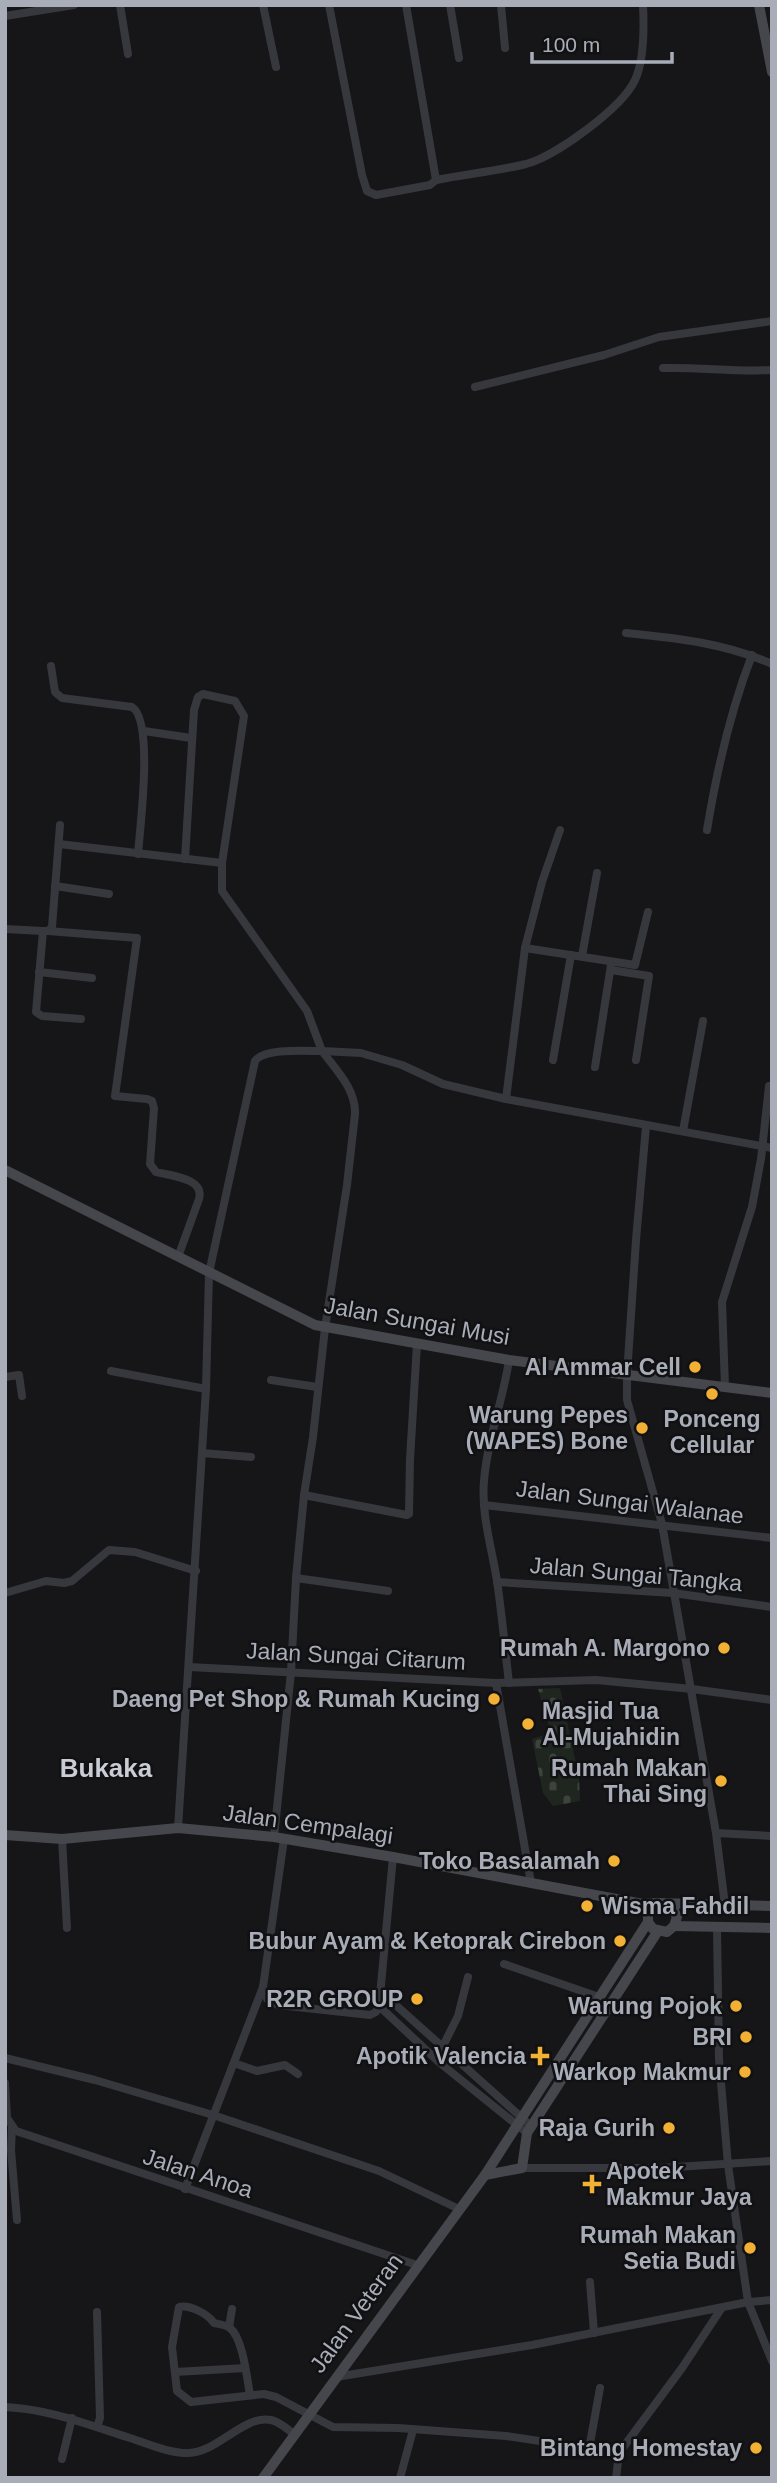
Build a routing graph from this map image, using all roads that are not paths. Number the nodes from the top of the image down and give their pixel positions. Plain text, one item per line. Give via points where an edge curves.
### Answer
1 (74, 5) edge
2 (120, 5) edge
3 (262, 5) edge
4 (329, 5) edge
5 (406, 5) edge
6 (450, 5) edge
7 (501, 5) edge
8 (643, 5) edge
9 (759, 5) edge
10 (5, 16) edge
11 (505, 48) dead end
12 (128, 54) dead end
13 (459, 58) dead end
14 (276, 67) dead end
15 (772, 72) edge
16 (436, 180) junction
17 (772, 321) edge
18 (663, 368) dead end
19 (772, 370) edge
20 (475, 387) dead end
21 (626, 633) dead end
22 (752, 655) junction
23 (772, 664) edge
24 (51, 666) dead end
25 (144, 730) junction
26 (191, 738) junction
27 (60, 825) dead end
28 (560, 830) dead end
29 (707, 830) dead end
30 (59, 844) junction
31 (138, 854) junction
32 (184, 859) junction
33 (222, 863) junction
34 (597, 873) dead end
35 (55, 887) junction
36 (109, 894) dead end
37 (648, 912) dead end
38 (5, 929) edge
39 (45, 931) junction
40 (525, 948) junction
41 (571, 955) junction
42 (582, 956) junction
43 (611, 966) junction
44 (39, 972) junction
45 (92, 978) dead end
46 (81, 1019) dead end
47 (702, 1021) dead end
48 (322, 1051) junction
49 (553, 1060) dead end
50 (636, 1060) dead end
51 (594, 1067) dead end
52 (769, 1086) dead end
53 (506, 1100) junction
54 (646, 1126) junction
55 (683, 1132) junction
56 (761, 1146) junction
57 (772, 1148) edge
58 (5, 1170) edge
59 (178, 1257) junction
60 (209, 1273) junction
61 (325, 1328) junction
62 (417, 1344) junction
63 (509, 1360) junction
64 (111, 1371) dead end
65 (627, 1375) junction
66 (5, 1377) edge
67 (271, 1380) dead end
68 (317, 1387) junction
69 (724, 1387) junction
70 (206, 1389) junction
71 (772, 1393) edge
72 (22, 1396) dead end
73 (202, 1453) junction
74 (251, 1457) dead end
75 (304, 1495) junction
76 (484, 1505) junction
77 (662, 1524) junction
78 (772, 1538) edge
79 (196, 1571) junction
80 (296, 1578) junction
81 (498, 1582) junction
82 (388, 1591) dead end
83 (5, 1593) edge
84 (673, 1593) junction
85 (772, 1607) edge
86 (189, 1667) junction
87 (291, 1672) junction
88 (496, 1683) junction
89 (509, 1683) junction
90 (692, 1689) junction
91 (772, 1700) edge
92 (178, 1828) junction
93 (716, 1833) junction
94 (5, 1835) edge
95 (772, 1836) edge
96 (279, 1838) junction
97 (62, 1839) junction
98 (393, 1857) junction
99 (531, 1883) junction
100 (671, 1905) junction
101 (724, 1905) junction
102 (772, 1906) edge
103 (646, 1913) junction
104 (674, 1926) junction
105 (717, 1927) junction
106 (67, 1928) dead end
107 (772, 1928) edge
108 (658, 1931) junction
109 (630, 1947) junction
110 (640, 1955) junction
111 (504, 1964) dead end
112 (468, 1976) dead end
113 (262, 1987) junction
114 (380, 1991) junction
115 (599, 1997) junction
116 (379, 2007) junction
117 (443, 2046) junction
118 (5, 2058) edge
119 (234, 2063) junction
120 (298, 2074) dead end
121 (5, 2082) edge
122 (213, 2115) junction
123 (524, 2126) junction
124 (12, 2127) junction
125 (772, 2161) edge
126 (728, 2165) junction
127 (522, 2168) junction
128 (485, 2175) junction
129 (185, 2189) junction
130 (459, 2209) junction
131 (17, 2220) dead end
132 (417, 2265) junction
133 (590, 2282) dead end
134 (772, 2300) edge
135 (748, 2302) junction
136 (232, 2309) dead end
137 (721, 2309) junction
138 (97, 2312) dead end
139 (229, 2327) junction
140 (594, 2333) junction
141 (772, 2361) edge
142 (245, 2368) junction
143 (175, 2372) junction
144 (336, 2377) junction
145 (600, 2388) dead end
146 (250, 2395) junction
147 (5, 2407) edge
148 (72, 2418) junction
149 (98, 2423) junction
150 (301, 2424) junction
151 (413, 2430) junction
152 (589, 2449) junction
153 (619, 2453) junction
154 (62, 2459) dead end
155 (263, 2478) edge
156 (400, 2478) edge
157 (616, 2478) edge

1 - 10 street
2 - 12 street
3 - 14 street
4 - 16 street via 367,191 376,195
5 - 16 street
6 - 13 street
7 - 11 street
8 - 16 street via 637,76 610,110 547,156
9 - 15 street
17 - 20 street via 659,337
18 - 19 street
21 - 22 street via 707,643
22 - 23 street
22 - 29 street via 734,702
24 - 25 street via 58,696 132,707
25 - 26 street
25 - 31 street
26 - 32 street
26 - 33 street via 195,701 200,695 231,699 240,706 244,716
27 - 30 street
28 - 40 street
30 - 31 street
30 - 35 street
31 - 32 street
32 - 33 street
33 - 48 street via 222,891 307,1011
34 - 42 street
35 - 36 street
35 - 39 street via 52,927
37 - 43 street via 636,964
38 - 39 street
39 - 44 street
39 - 59 street via 137,938 115,1096 152,1101 152,1168 199,1187 201,1193
40 - 41 street
40 - 53 street
41 - 42 street
41 - 49 street
42 - 43 street
43 - 50 street via 649,976
43 - 51 street
44 - 45 street
44 - 46 street via 38,1015
47 - 55 street
48 - 53 street via 361,1053 443,1084
48 - 60 street via 271,1053 255,1061
48 - 61 street via 355,1103
52 - 56 street
53 - 54 street
54 - 55 street
54 - 65 street
55 - 56 street
56 - 57 street
56 - 69 street via 752,1207 722,1302
58 - 59 street, Jalan Sungai Musi
59 - 60 street, Jalan Sungai Musi
60 - 61 street, Jalan Sungai Musi
60 - 70 street
61 - 62 street, Jalan Sungai Musi
61 - 68 street
62 - 63 street, Jalan Sungai Musi
62 - 75 street via 409,1514
63 - 65 street, Jalan Sungai Musi
63 - 76 street via 505,1393 488,1450
64 - 70 street
65 - 69 street, Jalan Sungai Musi
65 - 77 street via 627,1400
66 - 72 street via 19,1375
67 - 68 street
68 - 75 street
69 - 71 street, Jalan Sungai Musi
70 - 73 street
73 - 74 street
73 - 79 street
75 - 80 street
76 - 77 street, Jalan Sungai Walanae
76 - 81 street
77 - 78 street, Jalan Sungai Walanae
77 - 84 street
79 - 83 street via 135,1552 109,1550 72,1581 46,1581
79 - 86 street
80 - 82 street
80 - 87 street
81 - 84 street, Jalan Sungai Tangka
81 - 89 street
84 - 85 street, Jalan Sungai Tangka
84 - 90 street
86 - 87 street, Jalan Sungai Citarum
86 - 92 street
87 - 88 street, Jalan Sungai Citarum
87 - 96 street
88 - 89 street, Jalan Sungai Citarum
88 - 99 street
89 - 90 street, Jalan Sungai Citarum via 596,1680
90 - 91 street, Jalan Sungai Citarum
90 - 93 street
92 - 96 street, Jalan Cempalagi
92 - 97 street, Jalan Cempalagi
93 - 95 street
93 - 101 street
94 - 97 street, Jalan Cempalagi
96 - 98 street, Jalan Cempalagi
96 - 113 street
97 - 106 street
98 - 99 street, Jalan Cempalagi
98 - 114 street
99 - 103 street, Jalan Cempalagi
100 - 101 street
100 - 103 street via 657,1903
100 - 104 street via 677,1917
101 - 102 street
103 - 108 street
103 - 109 street, Jalan Veteran
104 - 105 street
104 - 108 street
105 - 107 street
105 - 126 street via 719,2059
108 - 110 street, Jalan Veteran
109 - 110 street
109 - 115 street, Jalan Veteran
110 - 123 street, Jalan Veteran
111 - 115 street
112 - 117 street via 458,2016
113 - 116 street via 267,1999 278,2005 370,2015
113 - 119 street
114 - 116 street
114 - 117 street
115 - 123 street, Jalan Veteran
116 - 123 street via 440,2063
117 - 123 street
118 - 122 street
119 - 120 street via 257,2071 288,2066
119 - 122 street
121 - 124 street via 7,2119
122 - 129 street
122 - 130 street via 379,2171
123 - 127 street, Jalan Veteran
123 - 128 street, Jalan Veteran
124 - 129 street, Jalan Anoa
124 - 131 street
125 - 126 street
126 - 127 street
126 - 135 street
127 - 128 street
128 - 130 street, Jalan Veteran
129 - 132 street, Jalan Anoa
130 - 132 street, Jalan Veteran
132 - 144 street, Jalan Veteran
133 - 140 street
134 - 135 street
135 - 137 street
135 - 141 street
136 - 139 street
137 - 140 street
137 - 153 street
138 - 149 street
139 - 142 street
139 - 143 street via 185,2305 179,2307 172,2347
140 - 144 street
142 - 143 street
142 - 146 street
143 - 146 street via 177,2391 191,2402
144 - 150 street, Jalan Veteran
145 - 152 street
146 - 150 street via 276,2398
147 - 148 street
148 - 149 street
148 - 154 street
149 - 150 street via 185,2453 196,2453 267,2420
150 - 151 street
150 - 155 street, Jalan Veteran
151 - 152 street via 506,2436
151 - 156 street
152 - 153 street
153 - 157 street

